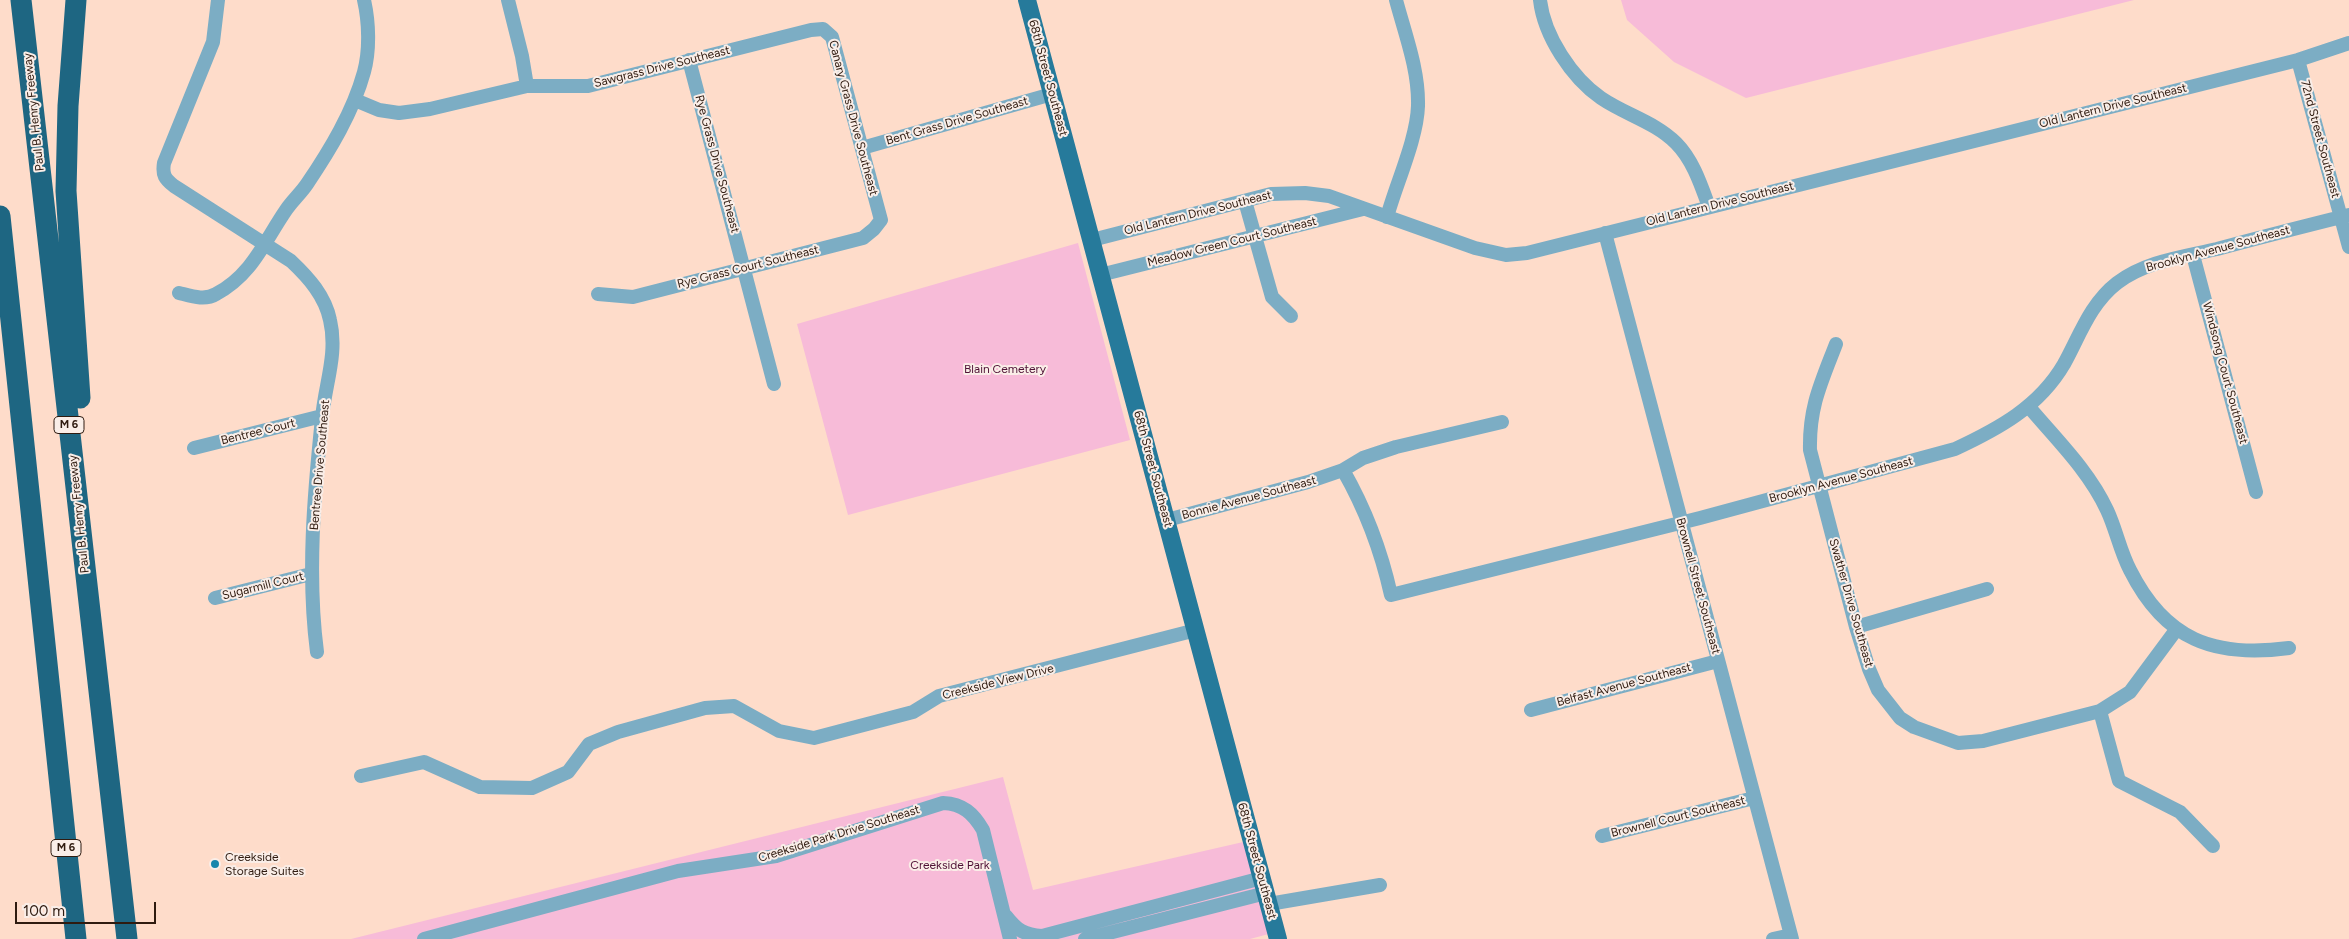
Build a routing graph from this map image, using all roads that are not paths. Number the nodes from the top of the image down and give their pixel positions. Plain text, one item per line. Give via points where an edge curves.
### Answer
1 (21, 0) edge
2 (76, 0) edge
3 (218, 0) edge
4 (364, 0) edge
5 (508, 0) edge
6 (1027, 0) edge
7 (1396, 0) edge
8 (1540, 0) edge
9 (823, 29) joint
10 (2349, 42) edge
11 (689, 60) junction
12 (2298, 60) junction
13 (526, 86) junction
14 (1052, 94) junction
15 (354, 100) junction
16 (862, 148) junction
17 (1245, 201) junction
18 (1363, 208) junction
19 (1709, 208) junction
20 (878, 211) joint
21 (0, 216) edge
22 (2345, 216) edge
23 (1387, 217) junction
24 (1605, 233) junction
25 (1254, 236) junction
26 (1092, 240) junction
27 (265, 245) junction
28 (2349, 247) edge
29 (2194, 254) junction
30 (745, 268) junction
31 (1100, 275) junction
32 (179, 293) dead end
33 (598, 294) dead end
34 (1291, 316) dead end
35 (0, 339) edge
36 (1836, 344) dead end
37 (774, 384) dead end
38 (2029, 407) junction
39 (322, 416) junction
40 (1502, 422) dead end
41 (194, 448) dead end
42 (1343, 470) junction
43 (1820, 486) junction
44 (2256, 492) dead end
45 (1167, 520) junction
46 (1681, 522) junction
47 (311, 574) junction
48 (1987, 589) dead end
49 (215, 598) dead end
50 (1856, 627) junction
51 (1196, 630) junction
52 (2176, 630) junction
53 (2289, 648) dead end
54 (317, 652) dead end
55 (1718, 661) junction
56 (1531, 710) dead end
57 (2100, 711) junction
58 (56, 757) junction
59 (361, 776) dead end
60 (1754, 798) junction
61 (1602, 836) dead end
62 (2213, 846) dead end
63 (117, 850) junction
64 (1380, 885) dead end
65 (1266, 891) junction
66 (1006, 916) junction
67 (1791, 937) edge
68 (76, 939) edge
69 (126, 939) edge
70 (424, 939) edge
71 (1010, 939) edge
72 (1085, 939) edge
73 (1278, 939) edge
74 (1772, 939) edge

1 - 63 highway, Paul B. Henry Freeway / M 6
2 - 63 highway via 67,115 67,233
3 - 27 street, Bentree Drive Southeast via 213,42 162,172 166,180
4 - 15 street via 368,41 365,70
5 - 13 street
6 - 14 main road, 68th Street Southeast
7 - 23 street via 1415,71 1418,105 1412,137
8 - 19 street via 1549,31 1565,60 1601,98 1644,120 1677,144 1697,173
9 - 11 street, Sawgrass Drive Southeast
9 - 16 street, Canary Grass Drive Southeast via 832,37
10 - 12 street, Old Lantern Drive Southeast
11 - 13 street, Sawgrass Drive Southeast via 588,86
11 - 30 street, Rye Grass Drive Southeast
12 - 19 street, Old Lantern Drive Southeast
12 - 22 street, 72nd Street Southeast
13 - 15 street, Sawgrass Drive Southeast via 430,109 399,113 379,110
14 - 16 street, Bent Grass Drive Southeast
14 - 26 main road, 68th Street Southeast
15 - 27 street via 306,185
16 - 20 street, Canary Grass Drive Southeast
17 - 18 street, Old Lantern Drive Southeast via 1271,194 1305,193 1329,196
17 - 25 street
17 - 26 street, Old Lantern Drive Southeast
18 - 23 street, Old Lantern Drive Southeast
18 - 25 street, Meadow Green Court Southeast
19 - 24 street, Old Lantern Drive Southeast
20 - 30 street, Rye Grass Court Southeast via 881,220 863,238
21 - 58 highway, M 6
22 - 28 street, 72nd Street Southeast
22 - 29 street, Brooklyn Avenue Southeast
23 - 24 street, Old Lantern Drive Southeast via 1475,248 1506,255 1527,253
24 - 46 street, Brownell Street Southeast
25 - 31 street, Meadow Green Court Southeast
25 - 34 street via 1272,297
26 - 31 main road, 68th Street Southeast
27 - 32 street via 250,268 214,295 198,298
27 - 39 street, Bentree Drive Southeast via 307,276 319,293 330,319 334,348
29 - 38 street, Brooklyn Avenue Southeast via 2136,271 2117,283 2100,299 2063,365
29 - 44 street, Windsong Court Southeast
30 - 33 street, Rye Grass Court Southeast via 633,297
30 - 37 street, Rye Grass Drive Southeast
31 - 45 main road, 68th Street Southeast
35 - 58 highway
36 - 43 street, Swather Drive Southeast via 1816,393 1809,424 1810,450
38 - 43 street, Brooklyn Avenue Southeast via 1995,430 1955,449
38 - 52 street via 2086,474 2106,510 2137,583 2158,614
39 - 41 street, Bentree Court
39 - 47 street, Bentree Drive Southeast
40 - 42 street, Bonnie Avenue Southeast via 1396,447 1364,458
42 - 45 street, Bonnie Avenue Southeast via 1274,493
42 - 46 street, Brooklyn Avenue Southeast via 1370,522 1390,595
43 - 46 street, Brooklyn Avenue Southeast
43 - 50 street, Swather Drive Southeast
45 - 51 main road, 68th Street Southeast
46 - 55 street, Brownell Street Southeast
47 - 49 street, Sugarmill Court
47 - 54 street, Bentree Drive Southeast
48 - 50 street
50 - 57 street, Swather Drive Southeast via 1878,690 1900,718 1914,728 1938,737 1958,743 1983,741
51 - 59 street, Creekside View Drive via 939,696 913,712 814,738 779,731 734,706 706,708 618,732 589,744 568,772 532,788 480,788 424,762
51 - 65 main road, 68th Street Southeast
52 - 53 street via 2227,650 2258,652
52 - 57 street, Swather Drive Southeast via 2130,692
55 - 56 street, Belfast Avenue Southeast
55 - 60 street, Brownell Street Southeast
57 - 62 street via 2119,781 2180,812
58 - 68 highway, M 6
60 - 61 street, Brownell Court Southeast
60 - 67 street, Brownell Street Southeast
63 - 69 highway, Paul B. Henry Freeway / M 6
64 - 65 street
65 - 66 street via 1042,936 1027,935 1016,929
65 - 72 street
65 - 73 main road, 68th Street Southeast
66 - 70 street, Creekside Park Drive Southeast via 983,830 966,808 955,803 943,803 776,856 678,871
66 - 71 street, Creekside Park Drive Southeast
67 - 74 street

